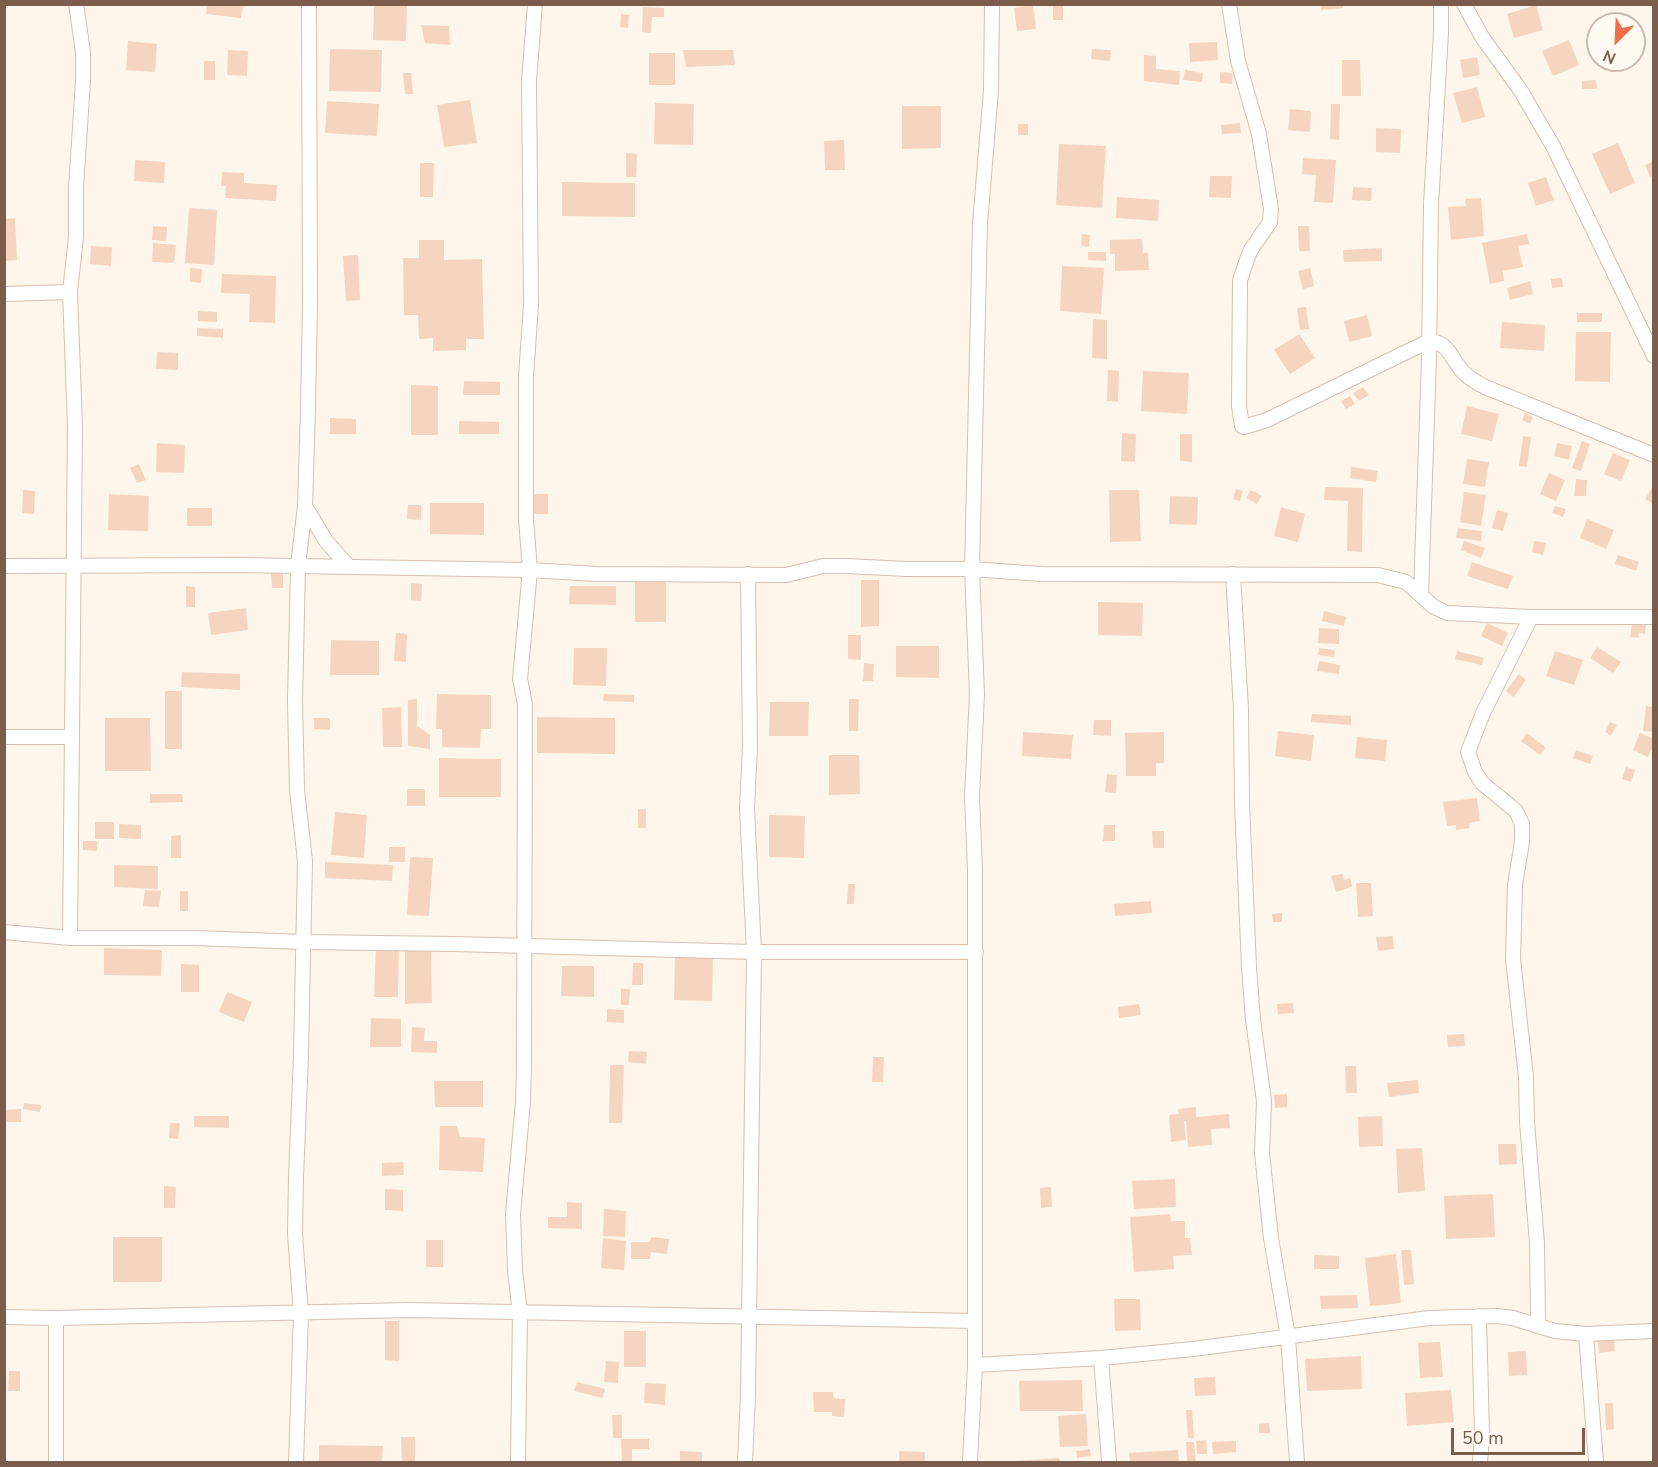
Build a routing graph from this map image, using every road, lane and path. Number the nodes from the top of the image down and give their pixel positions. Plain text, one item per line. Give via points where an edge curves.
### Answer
1 (76, 4) edge
2 (309, 4) edge
3 (535, 4) edge
4 (992, 4) edge
5 (1229, 4) edge
6 (1441, 4) edge
7 (1464, 4) edge
8 (70, 292) junction
9 (4, 294) edge
10 (1429, 342) junction
11 (1653, 356) edge
12 (1653, 455) edge
13 (305, 506) junction
14 (4, 566) edge
15 (75, 567) junction
16 (298, 567) junction
17 (349, 567) junction
18 (972, 569) junction
19 (530, 570) junction
20 (748, 574) junction
21 (1233, 574) junction
22 (1422, 594) junction
23 (1531, 616) junction
24 (1653, 617) edge
25 (4, 737) edge
26 (72, 737) junction
27 (4, 932) edge
28 (70, 938) junction
29 (303, 942) junction
30 (526, 946) junction
31 (754, 952) junction
32 (976, 952) junction
33 (520, 1313) junction
34 (301, 1314) junction
35 (1479, 1316) junction
36 (4, 1317) edge
37 (750, 1317) junction
38 (56, 1318) junction
39 (975, 1321) junction
40 (1538, 1326) junction
41 (1653, 1331) edge
42 (1586, 1335) junction
43 (1288, 1337) junction
44 (1101, 1358) junction
45 (975, 1365) junction
46 (56, 1462) edge
47 (296, 1462) edge
48 (518, 1462) edge
49 (745, 1462) edge
50 (970, 1462) edge
51 (1110, 1462) edge
52 (1297, 1462) edge
53 (1480, 1462) edge
54 (1596, 1462) edge

1 - 8 street via 83,81
2 - 13 street via 310,305
3 - 19 street via 529,81 531,304 526,377
4 - 18 street via 991,90 980,224
5 - 10 street via 1238,61 1260,134 1271,209 1270,222 1250,250 1240,280 1242,426 1267,420
6 - 10 street
7 - 11 street via 1553,146
8 - 9 street
8 - 15 street
10 - 12 street via 1446,346 1465,374 1485,387
10 - 22 street
13 - 16 street
13 - 17 street via 326,541
14 - 15 street
15 - 16 street
15 - 26 street
16 - 17 street
16 - 29 street via 295,701 297,790 305,861
17 - 19 street
18 - 20 street via 824,566 786,575
18 - 21 street via 1041,574
18 - 32 street via 977,694 972,797
19 - 20 street
19 - 30 street via 520,679 525,704
20 - 31 street via 747,808
21 - 22 street via 1378,575 1406,582
21 - 43 street via 1249,968 1264,1101 1262,1153 1271,1239
22 - 23 street via 1441,611
23 - 24 street
23 - 40 street via 1468,752 1482,783 1516,812 1522,824 1513,959 1526,1077
25 - 26 street
26 - 28 street
27 - 28 street
28 - 29 street
29 - 30 street
29 - 34 street via 295,1234
30 - 31 street
30 - 33 street via 523,1102 513,1214
31 - 32 street
31 - 37 street
32 - 39 street
33 - 34 street via 409,1310
33 - 37 street
33 - 48 street
34 - 38 street
34 - 47 street
35 - 40 street via 1513,1318
35 - 43 street via 1429,1318
35 - 53 street
36 - 38 street
37 - 39 street
37 - 49 street
38 - 46 street
39 - 45 street
40 - 42 street
41 - 42 street
42 - 54 street
43 - 44 street
43 - 52 street
44 - 45 street
44 - 51 street
45 - 50 street

